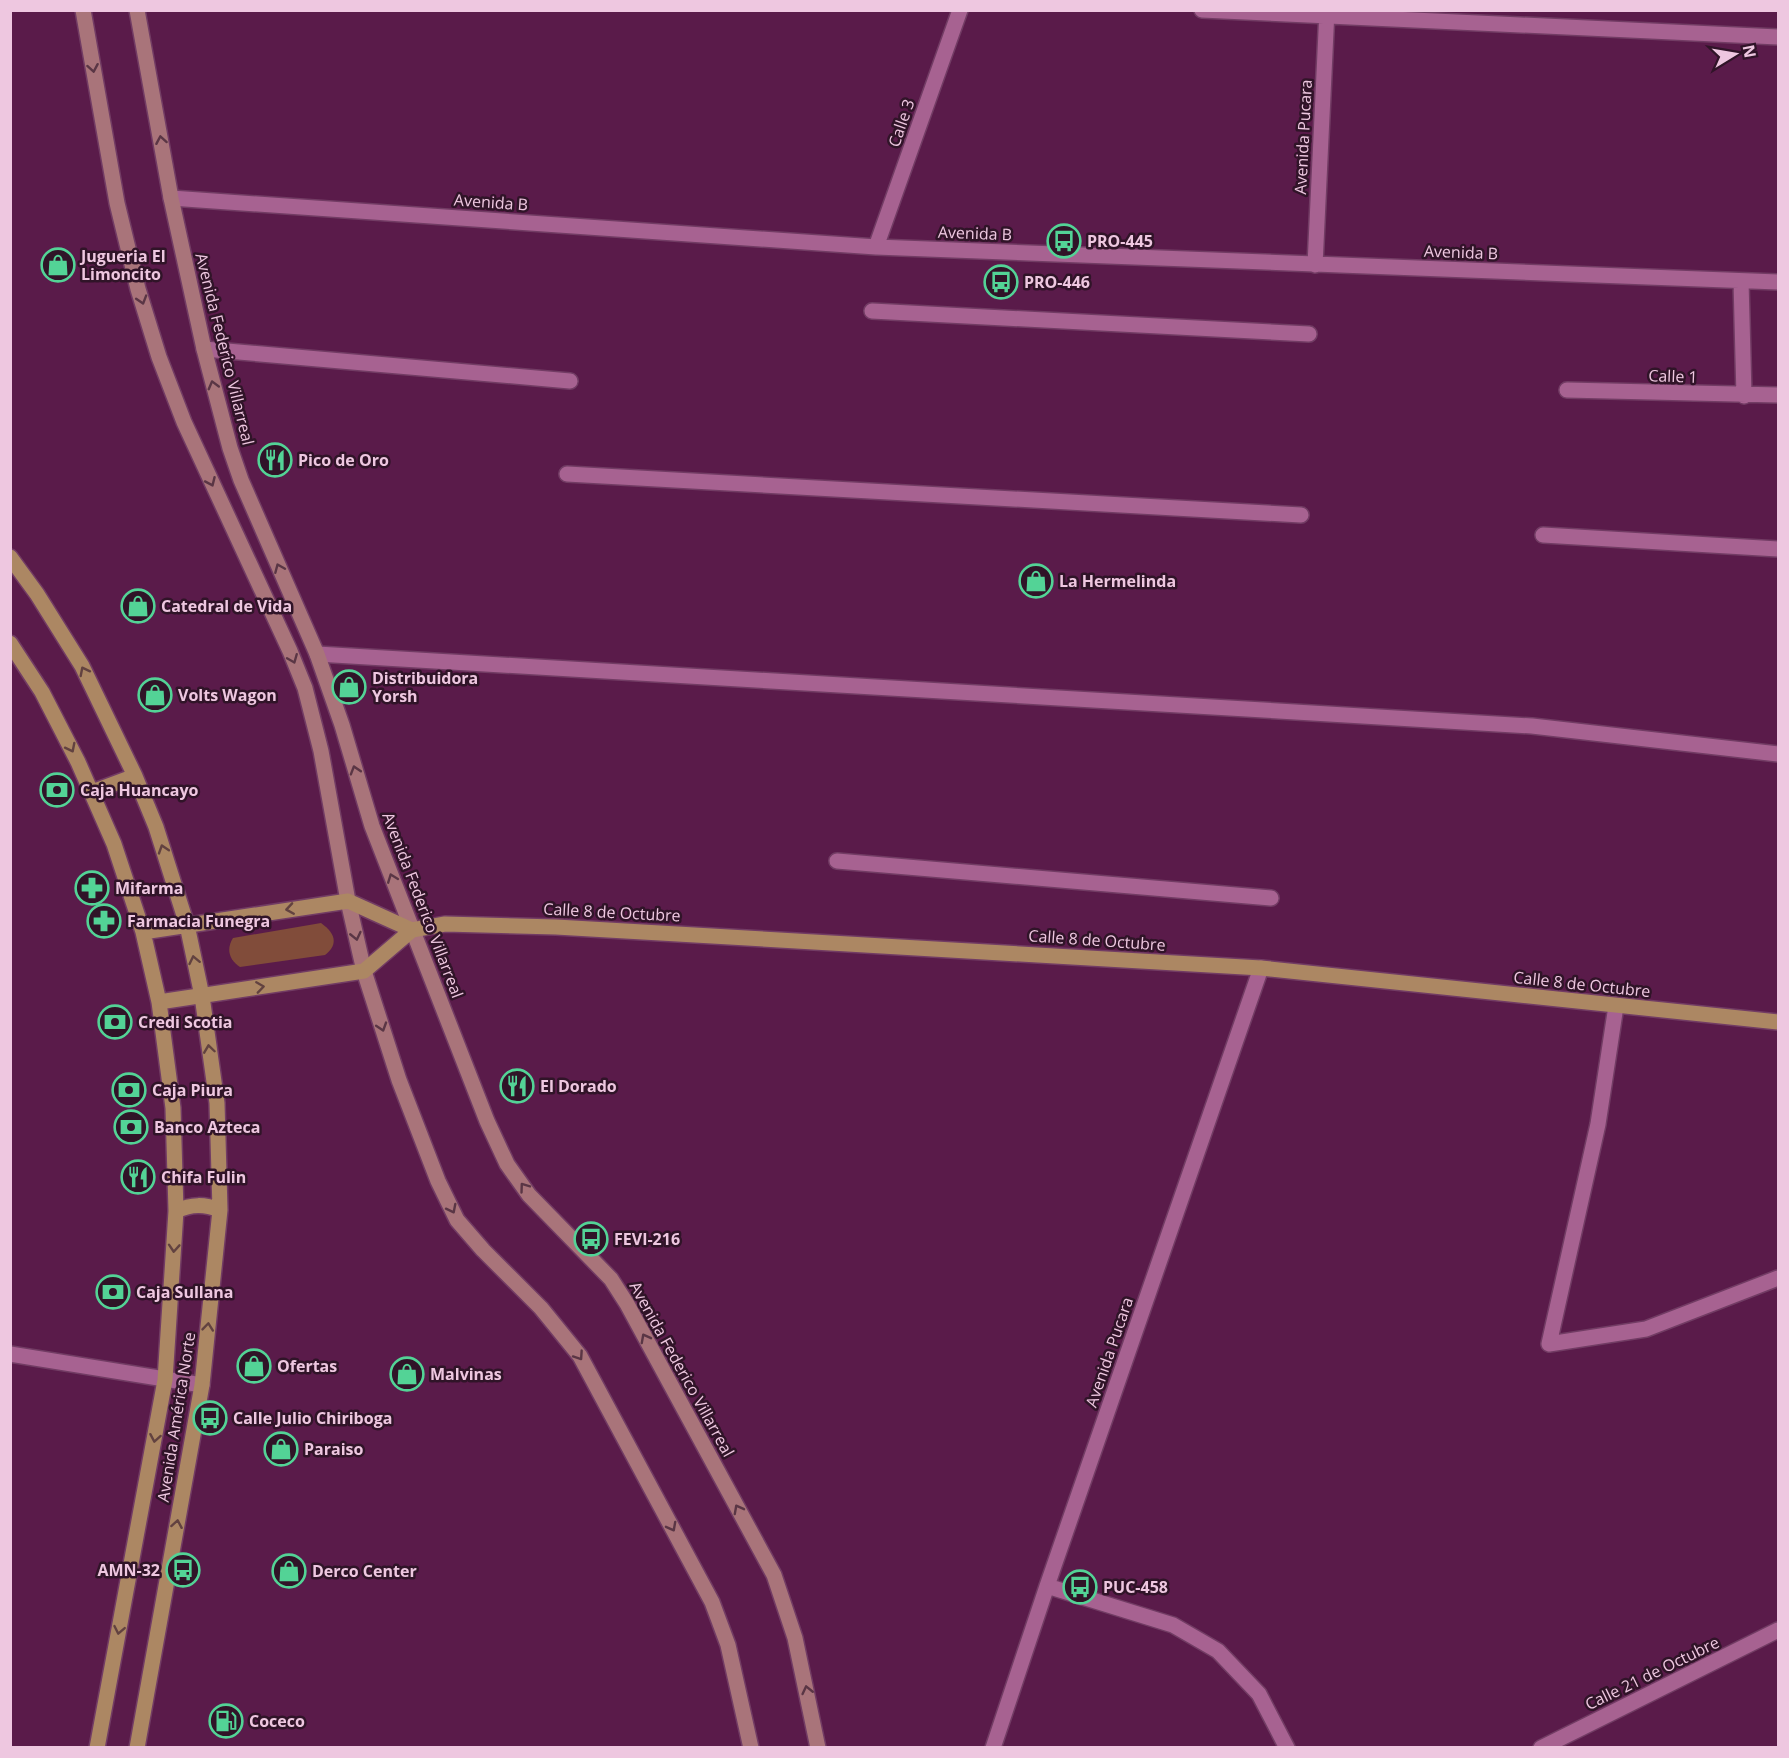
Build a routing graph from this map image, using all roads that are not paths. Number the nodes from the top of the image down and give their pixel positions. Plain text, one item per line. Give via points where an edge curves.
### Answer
1 (83, 10) edge
2 (137, 10) edge
3 (960, 10) edge
4 (1202, 10) edge
5 (1327, 14) edge
6 (1779, 37) edge
7 (171, 198) junction
8 (876, 247) junction
9 (1315, 264) junction
10 (1741, 281) junction
11 (1779, 282) edge
12 (872, 310) dead end
13 (1309, 334) dead end
14 (204, 350) junction
15 (570, 381) dead end
16 (1567, 390) dead end
17 (1779, 395) edge
18 (1744, 396) junction
19 (567, 474) dead end
20 (1301, 515) dead end
21 (1543, 535) dead end
22 (1779, 549) edge
23 (10, 557) edge
24 (10, 643) edge
25 (317, 654) junction
26 (1779, 754) edge
27 (135, 776) junction
28 (92, 792) junction
29 (837, 861) dead end
30 (1271, 898) dead end
31 (348, 900) junction
32 (187, 925) junction
33 (412, 930) junction
34 (143, 932) junction
35 (1261, 968) junction
36 (364, 971) junction
37 (202, 996) junction
38 (159, 1002) junction
39 (1616, 1006) junction
40 (1779, 1022) edge
41 (220, 1210) junction
42 (177, 1211) junction
43 (1779, 1278) edge
44 (10, 1354) edge
45 (165, 1380) junction
46 (202, 1385) junction
47 (1047, 1586) junction
48 (1779, 1630) edge
49 (97, 1748) edge
50 (137, 1748) edge
51 (751, 1748) edge
52 (818, 1748) edge
53 (993, 1748) edge
54 (1287, 1748) edge
55 (1541, 1748) edge

1 -> 31 main road via 117,203 138,289 183,422 305,688 321,751
7 -> 2 main road, Avenida Federico Villarreal
3 - 8 street, Calle 3
4 - 5 street
5 - 6 street
5 - 9 street, Avenida Pucara
7 - 8 street, Avenida B
7 - 14 main road, Avenida Federico Villarreal
8 - 9 street, Avenida B
9 - 10 street, Avenida B
10 - 11 street, Avenida B
10 - 18 street
12 - 13 street
14 - 15 street
25 -> 14 main road, Avenida Federico Villarreal via 241,480
16 - 18 street, Calle 1
17 - 18 street, Calle 1
19 - 20 street
21 - 22 street
27 -> 23 main road, Avenida América Norte via 82,666
24 -> 28 main road, Avenida América Norte via 42,693
25 - 26 street via 1532,726
33 -> 25 main road, Avenida Federico Villarreal via 372,826
27 - 28 main road
32 -> 27 main road, Avenida América Norte via 156,827
28 - 34 main road, Avenida América Norte
29 - 30 street
31 -> 32 main road
31 - 33 main road
31 -> 36 main road
32 - 34 main road
37 -> 32 main road, Avenida América Norte
33 - 35 main road, Calle 8 de Octubre via 445,924 556,927
33 - 36 main road
52 -> 33 main road, Avenida Federico Villarreal via 795,1638 774,1575 611,1279 529,1194 507,1164
34 - 38 main road, Avenida América Norte
35 - 39 main road, Calle 8 de Octubre
35 - 47 street, Avenida Pucara
37 -> 36 main road
36 -> 51 main road via 403,1090 457,1220 541,1308 580,1356 712,1602 728,1645
37 - 38 main road
41 -> 37 main road, Avenida América Norte via 217,1103
38 - 42 main road, Avenida América Norte via 173,1108
39 - 40 main road, Calle 8 de Octubre
39 - 43 street via 1598,1124 1549,1344 1646,1329
41 - 42 main road via 198,1205
46 -> 41 main road, Avenida América Norte
42 -> 45 main road, Avenida América Norte
44 - 45 street
45 - 46 street
45 -> 49 main road, Avenida América Norte
50 -> 46 main road, Avenida América Norte
47 - 53 street, Avenida Pucara
47 - 54 street via 1173,1625 1218,1651 1259,1694
48 - 55 street, Calle 21 de Octubre

